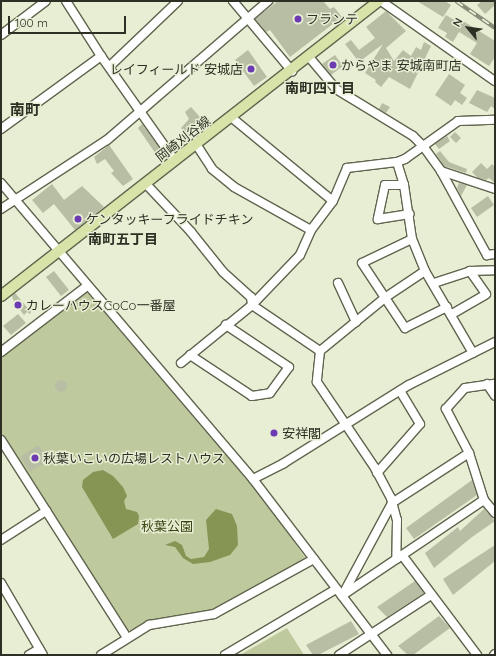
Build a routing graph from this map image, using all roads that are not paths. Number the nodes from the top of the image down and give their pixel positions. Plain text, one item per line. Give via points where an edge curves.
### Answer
1 (46, 1) edge
2 (66, 1) edge
3 (178, 1) edge
4 (233, 1) edge
5 (268, 1) edge
6 (380, 1) edge
7 (247, 17) junction
8 (1, 35) edge
9 (101, 56) junction
10 (309, 57) junction
11 (110, 66) junction
12 (292, 71) junction
13 (495, 81) edge
14 (141, 110) junction
15 (231, 117) junction
16 (495, 120) edge
17 (1, 128) edge
18 (196, 144) junction
19 (423, 146) junction
20 (175, 162) junction
21 (396, 162) junction
22 (441, 171) junction
23 (1, 183) edge
24 (146, 184) junction
25 (404, 184) junction
26 (495, 189) edge
27 (14, 200) junction
28 (333, 201) junction
29 (1, 209) edge
30 (410, 214) junction
31 (311, 230) junction
32 (412, 239) junction
33 (60, 250) junction
34 (495, 254) edge
35 (495, 270) edge
36 (424, 271) junction
37 (470, 271) junction
38 (338, 282) dead end
39 (434, 283) junction
40 (87, 286) junction
41 (1, 296) edge
42 (386, 297) junction
43 (252, 305) junction
44 (446, 307) junction
45 (452, 314) junction
46 (356, 322) junction
47 (226, 325) junction
48 (495, 342) edge
49 (320, 351) junction
50 (1, 352) edge
51 (474, 353) junction
52 (190, 356) junction
53 (181, 363) dead end
54 (491, 384) edge
55 (400, 391) junction
56 (495, 396) edge
57 (344, 425) junction
58 (1, 440) edge
59 (469, 453) junction
60 (377, 473) junction
61 (253, 478) junction
62 (484, 500) junction
63 (392, 503) junction
64 (46, 511) junction
65 (495, 513) edge
66 (1, 540) edge
67 (399, 557) junction
68 (314, 559) junction
69 (1, 583) edge
70 (336, 589) junction
71 (431, 595) junction
72 (342, 596) junction
73 (373, 634) junction
74 (127, 638) junction
75 (41, 652) edge
76 (230, 654) edge
77 (29, 655) edge
78 (103, 655) edge
79 (339, 655) edge
80 (387, 655) edge
81 (477, 655) edge

1 - 8 street
2 - 9 street
3 - 11 street
4 - 7 street
5 - 7 street
6 - 10 main road, 岡崎刈谷線
6 - 13 street
7 - 12 street
7 - 14 street
9 - 11 street
9 - 17 street
10 - 12 main road, 岡崎刈谷線
10 - 19 street via 336,89
11 - 14 street
12 - 15 main road, 岡崎刈谷線
14 - 20 street
14 - 27 street via 107,140
15 - 18 main road, 岡崎刈谷線
15 - 28 street
16 - 19 street via 458,121
18 - 20 main road, 岡崎刈谷線
18 - 31 street via 212,169 234,188
19 - 21 street via 405,159
19 - 22 street
20 - 24 main road, 岡崎刈谷線
21 - 25 street
21 - 28 street via 348,168
22 - 26 street
22 - 34 street via 487,255
23 - 27 street
24 - 33 main road, 岡崎刈谷線
24 - 43 street via 191,232 223,272 251,297
25 - 30 street
25 - 30 street via 385,185 378,219
27 - 29 street
27 - 33 street
28 - 31 street
30 - 32 street
31 - 43 street via 300,255
32 - 36 street
32 - 42 street via 362,263
33 - 40 street
33 - 41 main road, 岡崎刈谷線
35 - 37 street
36 - 39 street
36 - 42 street
37 - 39 street
37 - 45 street via 486,294
38 - 46 street
39 - 44 street
40 - 50 street
40 - 61 street
42 - 44 street via 405,328
42 - 46 street
43 - 47 street
43 - 49 street
44 - 45 street
45 - 51 street
46 - 49 street
47 - 52 street
47 - 52 street via 289,367 270,393 252,396
48 - 51 street
49 - 57 street via 317,382
51 - 55 street
52 - 53 street
54 - 56 street
54 - 59 street via 465,388 446,409
55 - 57 street
55 - 60 street via 420,424
57 - 60 street
57 - 61 street via 284,464
58 - 64 street
59 - 62 street
59 - 63 street
60 - 63 street
61 - 68 street
62 - 65 street
62 - 67 street
63 - 67 street via 397,520
63 - 72 street
64 - 66 street
64 - 74 street
67 - 71 street
67 - 72 street
68 - 70 street
68 - 74 street via 214,614 149,626
69 - 75 street
70 - 72 street
70 - 76 street
71 - 73 street
71 - 81 street
72 - 73 street
73 - 79 street
73 - 80 street
74 - 78 street
75 - 77 street

